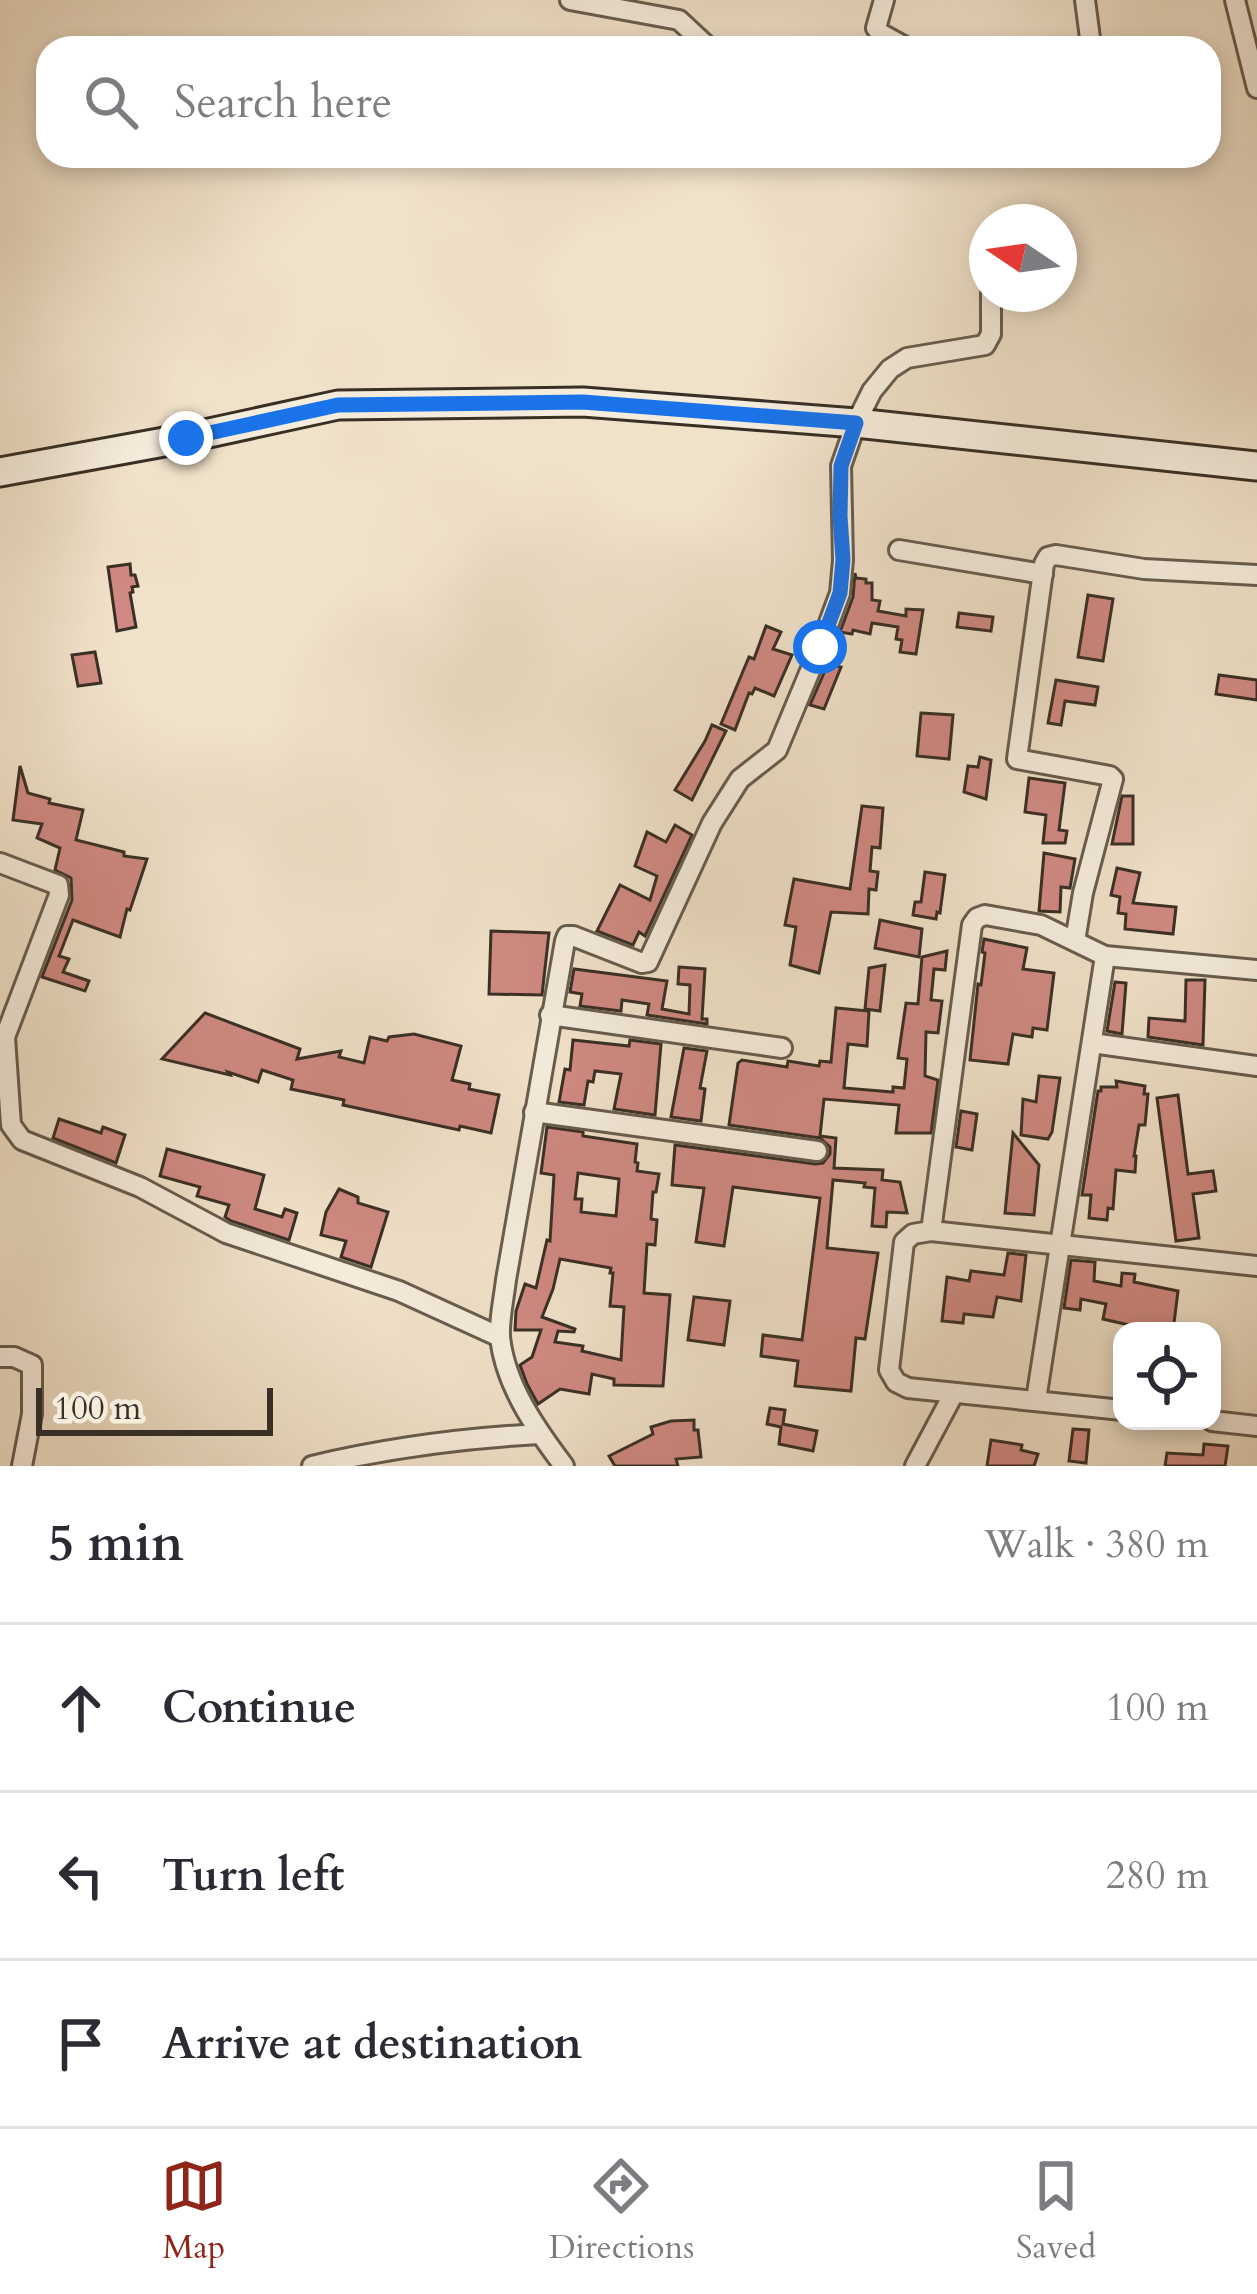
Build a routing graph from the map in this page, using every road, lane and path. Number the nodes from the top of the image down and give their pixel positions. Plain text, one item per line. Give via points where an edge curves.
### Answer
1 (570, 0) edge
2 (884, 0) edge
3 (1084, 0) edge
4 (1235, 0) edge
5 (697, 36) edge
6 (886, 36) edge
7 (1090, 36) edge
8 (1257, 88) edge
9 (991, 312) edge
10 (856, 423) junction
11 (1257, 466) edge
12 (0, 472) edge
13 (899, 550) dead end
14 (1043, 574) junction
15 (1257, 575) edge
16 (0, 862) edge
17 (1075, 941) junction
18 (1105, 956) junction
19 (1257, 970) edge
20 (550, 1015) junction
21 (3, 1038) edge
22 (1092, 1043) junction
23 (782, 1048) dead end
24 (1257, 1066) edge
25 (534, 1112) junction
26 (817, 1151) dead end
27 (931, 1231) junction
28 (1062, 1243) junction
29 (1257, 1266) edge
30 (500, 1336) junction
31 (0, 1357) edge
32 (954, 1393) junction
33 (1036, 1400) junction
34 (1113, 1409) edge
35 (1221, 1422) edge
36 (1257, 1426) edge
37 (540, 1434) junction
38 (22, 1466) edge
39 (312, 1466) edge
40 (564, 1466) edge
41 (915, 1466) edge

1 - 5 street via 680,20
2 - 6 street via 877,28
3 - 7 street
4 - 8 street
9 - 10 street via 985,345 908,358 890,369
10 - 11 street
10 - 12 street via 583,402 338,405
10 - 20 street via 841,466 840,593 777,750 740,779 712,823 648,962 568,936
13 - 14 street
14 - 15 street via 1048,556 1056,555
14 - 17 street via 1017,759 1113,779
16 - 21 street via 50,880 59,895
17 - 18 street
17 - 27 street via 985,915 972,926
18 - 19 street
18 - 22 street
20 - 23 street
20 - 25 street
21 - 30 street via 11,1126 22,1141 140,1187 226,1233 399,1291
22 - 24 street
22 - 28 street
25 - 26 street
25 - 30 street
27 - 28 street
27 - 32 street via 904,1242 890,1370 908,1388
28 - 29 street
28 - 33 street
30 - 37 street via 511,1380
31 - 38 street via 32,1364
32 - 33 street
32 - 41 street
33 - 34 street
35 - 36 street
37 - 39 street
37 - 40 street

